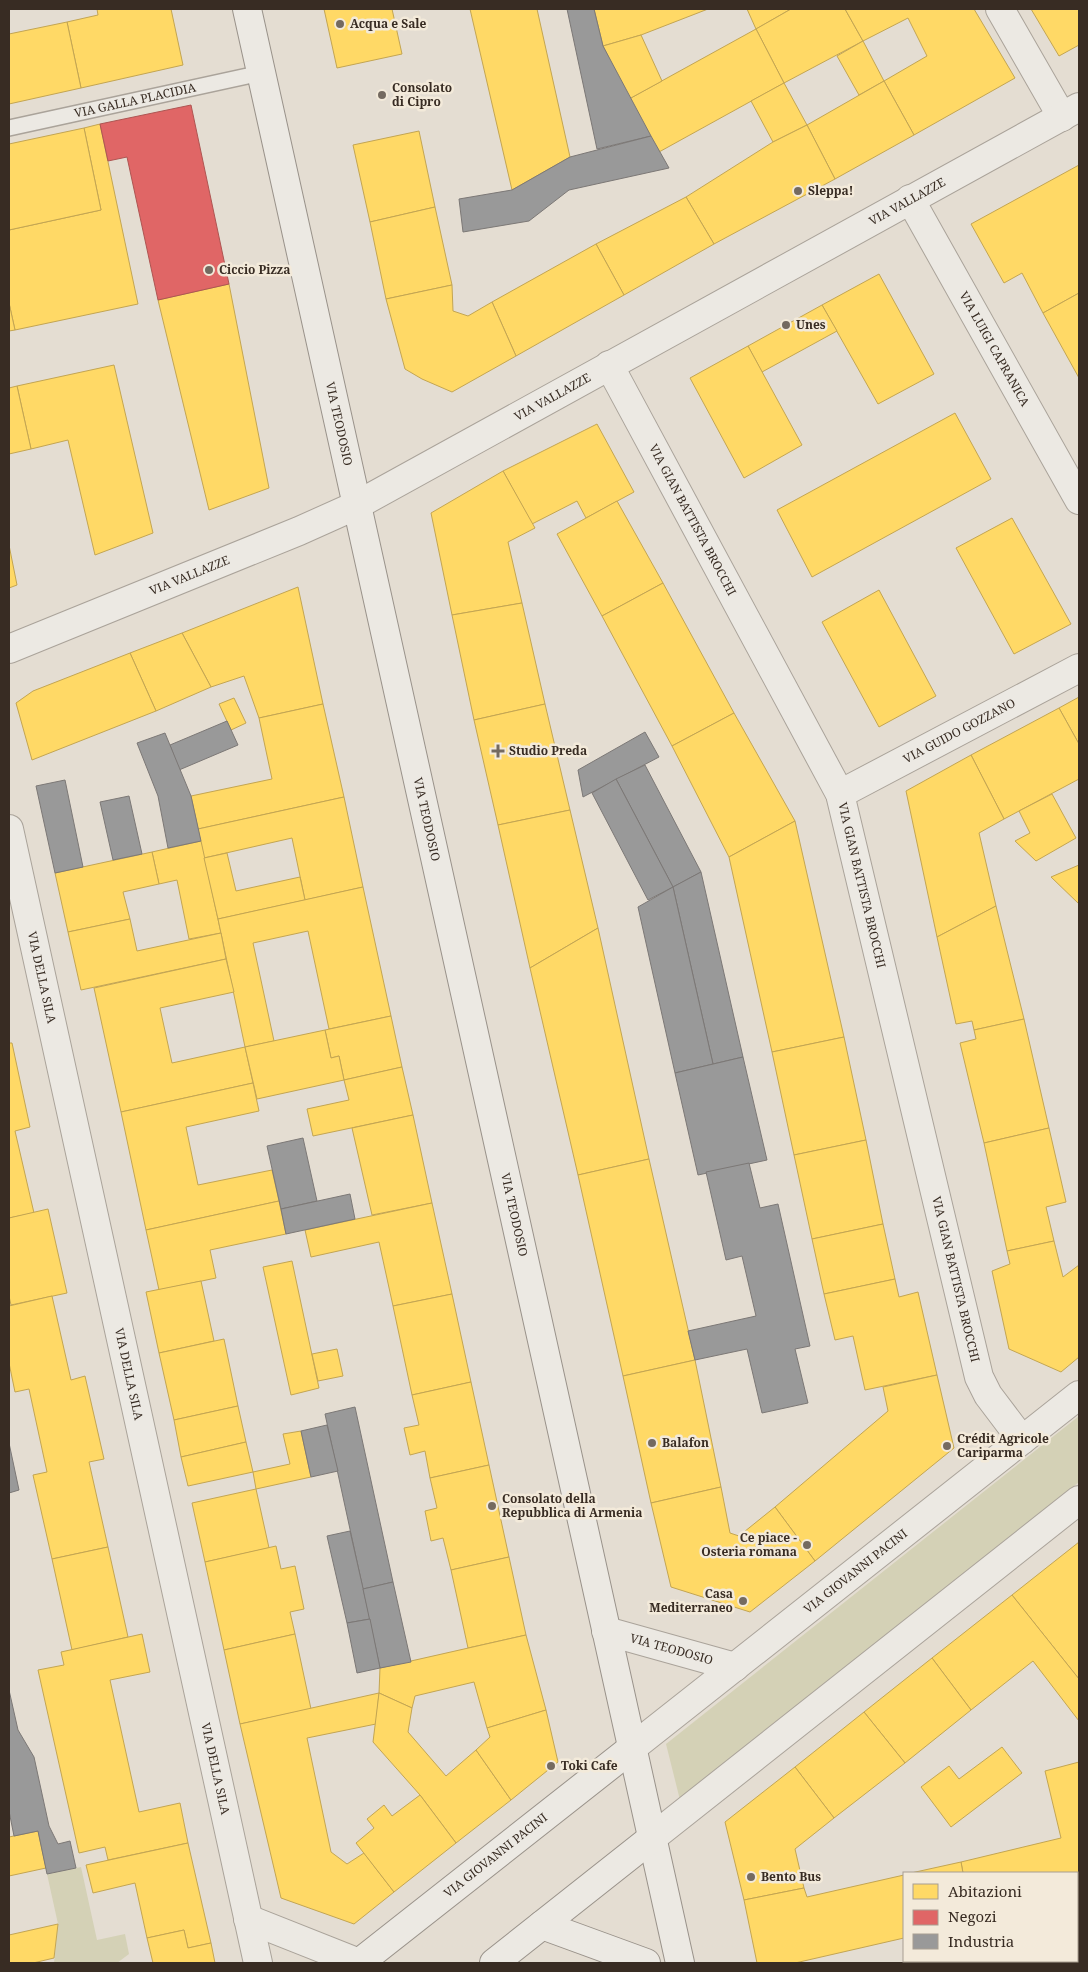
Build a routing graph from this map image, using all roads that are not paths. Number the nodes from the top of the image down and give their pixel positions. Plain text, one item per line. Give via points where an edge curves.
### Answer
1 (247, 9) edge
2 (1000, 9) edge
3 (261, 73) junction
4 (1070, 112) edge
5 (9, 128) edge
6 (910, 199) junction
7 (609, 365) junction
8 (1079, 500) edge
9 (357, 505) junction
10 (9, 649) edge
11 (1079, 668) edge
12 (840, 794) junction
13 (9, 829) edge
14 (1079, 1395) edge
15 (1022, 1440) junction
16 (1079, 1500) edge
17 (606, 1631) junction
18 (734, 1667) junction
19 (632, 1748) junction
20 (652, 1838) junction
21 (248, 1919) junction
22 (542, 1925) junction
23 (258, 1963) edge
24 (359, 1963) edge
25 (494, 1963) edge
26 (646, 1963) edge
27 (680, 1963) edge

1 - 3 street, VIA TEODOSIO
2 - 4 street
3 - 5 lane, VIA GALLA PLACIDIA
3 - 9 street, VIA TEODOSIO
4 - 6 street, VIA VALLAZZE
6 - 7 street, VIA VALLAZZE
6 - 8 street, VIA LUIGI CAPRANICA
7 - 9 street, VIA VALLAZZE
7 - 12 street, VIA GIAN BATTISTA BROCCHI
9 - 10 street, VIA VALLAZZE via 308,528
9 - 17 street, VIA TEODOSIO
11 - 12 street, VIA GUIDO GOZZANO
12 - 15 street, VIA GIAN BATTISTA BROCCHI via 979,1377 988,1395
13 - 21 street, VIA DELLA SILA
14 - 15 street, VIA GIOVANNI PACINI
15 - 18 street, VIA GIOVANNI PACINI
16 - 20 street
17 - 18 street, VIA TEODOSIO
17 - 19 street, VIA TEODOSIO
18 - 19 street, VIA GIOVANNI PACINI
19 - 20 street
19 - 24 street, VIA GIOVANNI PACINI
20 - 22 street
20 - 27 street
21 - 23 street, VIA DELLA SILA
21 - 24 street
22 - 25 street
22 - 26 street

